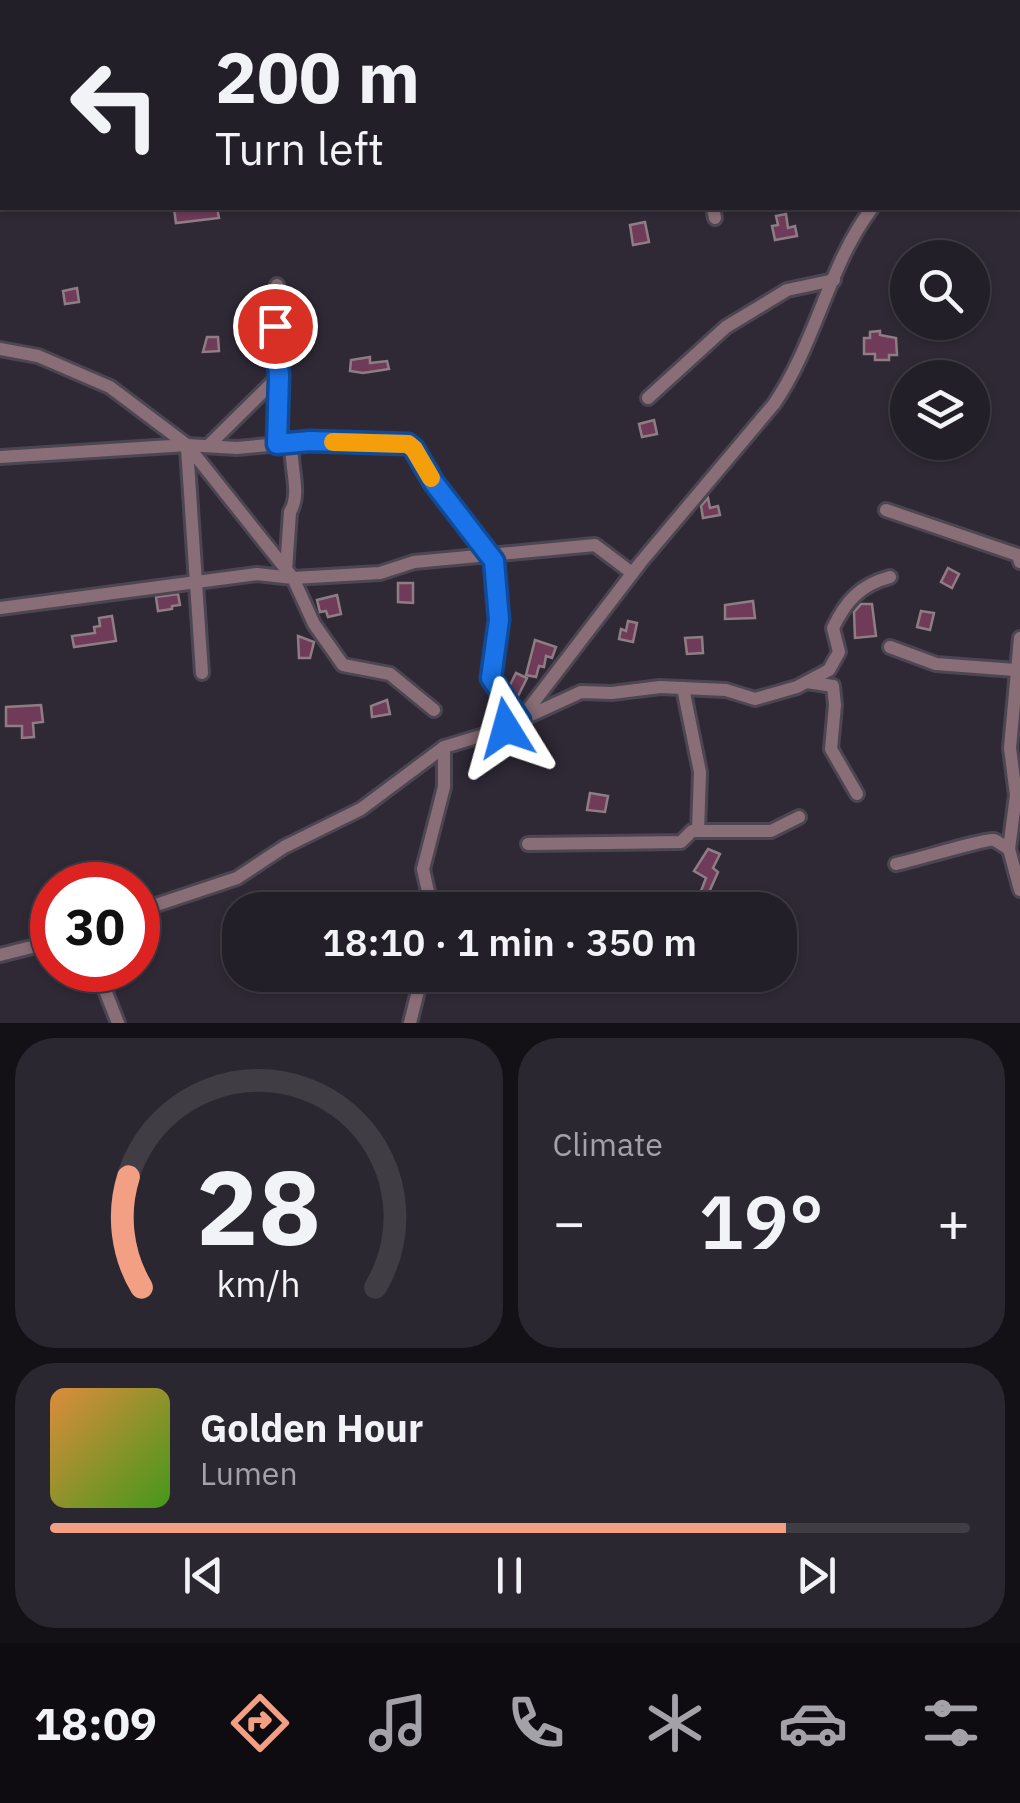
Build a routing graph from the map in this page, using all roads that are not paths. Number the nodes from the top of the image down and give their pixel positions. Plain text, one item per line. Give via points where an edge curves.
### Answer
1 (870, 210) edge
2 (834, 280) junction
3 (277, 285) dead end
4 (0, 349) edge
5 (279, 376) junction
6 (648, 398) dead end
7 (292, 442) junction
8 (277, 444) junction
9 (209, 445) junction
10 (187, 446) junction
11 (0, 457) edge
12 (886, 510) dead end
13 (490, 556) junction
14 (1020, 562) edge
15 (632, 573) junction
16 (289, 574) junction
17 (890, 576) dead end
18 (196, 582) junction
19 (0, 608) edge
20 (1020, 638) edge
21 (890, 647) dead end
22 (1015, 670) junction
23 (202, 673) dead end
24 (807, 682) junction
25 (683, 688) junction
26 (434, 710) dead end
27 (520, 720) junction
28 (444, 748) junction
29 (857, 794) dead end
30 (800, 817) dead end
31 (698, 831) junction
32 (528, 844) dead end
33 (1009, 849) junction
34 (896, 864) dead end
35 (1020, 890) edge
36 (428, 892) edge
37 (160, 903) edge
38 (30, 947) edge
39 (0, 954) edge
40 (106, 992) edge
41 (418, 992) edge
42 (118, 1023) edge
43 (410, 1023) edge

1 - 2 street
2 - 6 street via 787,290 726,327
2 - 15 street via 774,404
3 - 5 street
4 - 10 street via 38,356 110,387
5 - 8 street
5 - 9 street
7 - 8 street
7 - 13 street via 408,444
7 - 16 street
8 - 9 street
9 - 10 street
10 - 11 street
10 - 16 street
10 - 18 street
12 - 14 street via 1018,555
13 - 15 street via 596,545
13 - 16 street via 414,562 380,573
13 - 27 street via 499,620 491,678
15 - 27 street
16 - 18 street
16 - 26 street via 343,665 390,674
17 - 24 street via 869,582 845,604 832,628 839,652 828,670
18 - 19 street
18 - 23 street
20 - 22 street
21 - 22 street via 936,664
22 - 33 street via 1010,748 1016,795
24 - 25 street via 755,699
24 - 29 street via 833,686 831,749
25 - 27 street via 581,692
25 - 31 street via 700,772
27 - 28 street
28 - 36 street via 444,788 423,868
28 - 37 street via 361,809 237,878
30 - 31 street via 771,831
31 - 32 street via 681,842
33 - 34 street via 980,840
33 - 35 street
38 - 39 street
40 - 42 street
41 - 43 street

